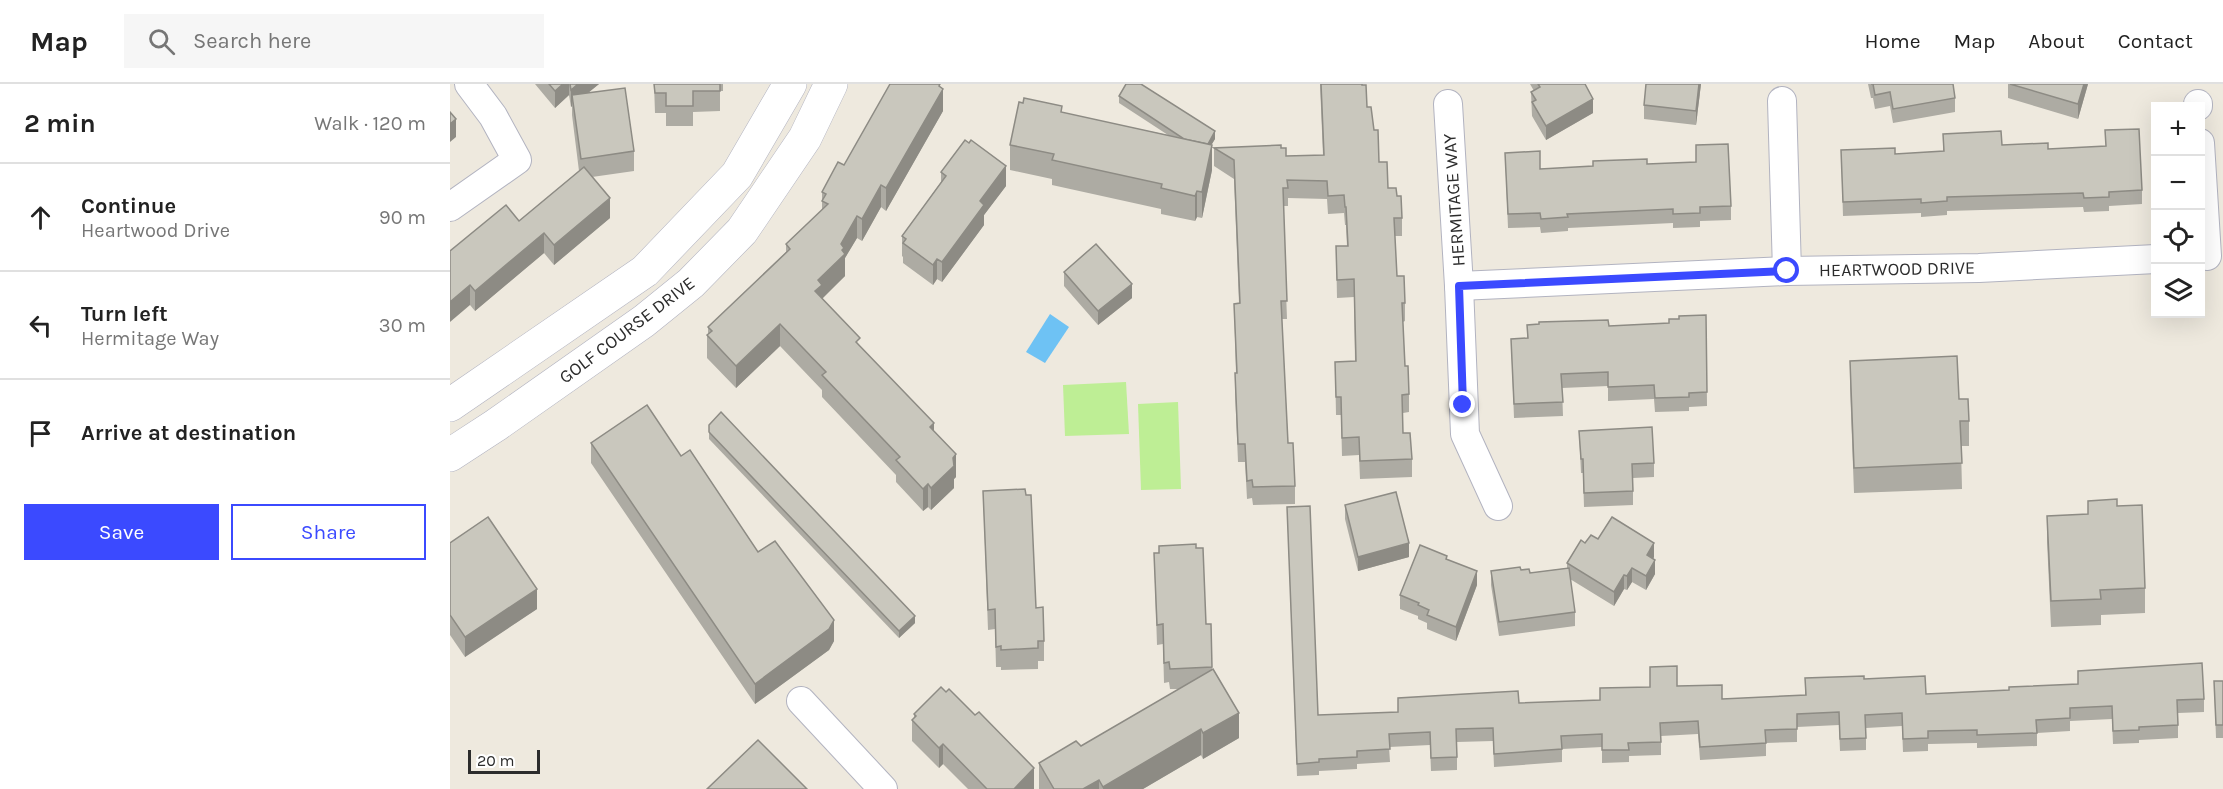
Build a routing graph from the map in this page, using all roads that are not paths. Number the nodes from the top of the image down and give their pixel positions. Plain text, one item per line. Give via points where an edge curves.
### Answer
1 (469, 84) edge
2 (790, 84) edge
3 (831, 84) edge
4 (1782, 101) dead end
5 (1448, 104) dead end
6 (2201, 156) edge
7 (450, 207) edge
8 (2210, 256) edge
9 (2151, 259) edge
10 (1787, 271) junction
11 (1459, 286) junction
12 (450, 405) edge
13 (450, 455) edge
14 (1498, 506) dead end
15 (801, 701) dead end
16 (883, 789) edge

1 - 7 street via 493,116 517,160
2 - 12 street, GOLF COURSE DRIVE via 737,175 645,271
3 - 13 street, GOLF COURSE DRIVE via 805,138 742,231 691,283 644,321
4 - 10 street
5 - 11 street, HERMITAGE WAY
6 - 8 street
9 - 10 street, HEARTWOOD DRIVE via 1979,268
10 - 11 street, HEARTWOOD DRIVE
11 - 14 street, HERMITAGE WAY via 1465,434
15 - 16 street

